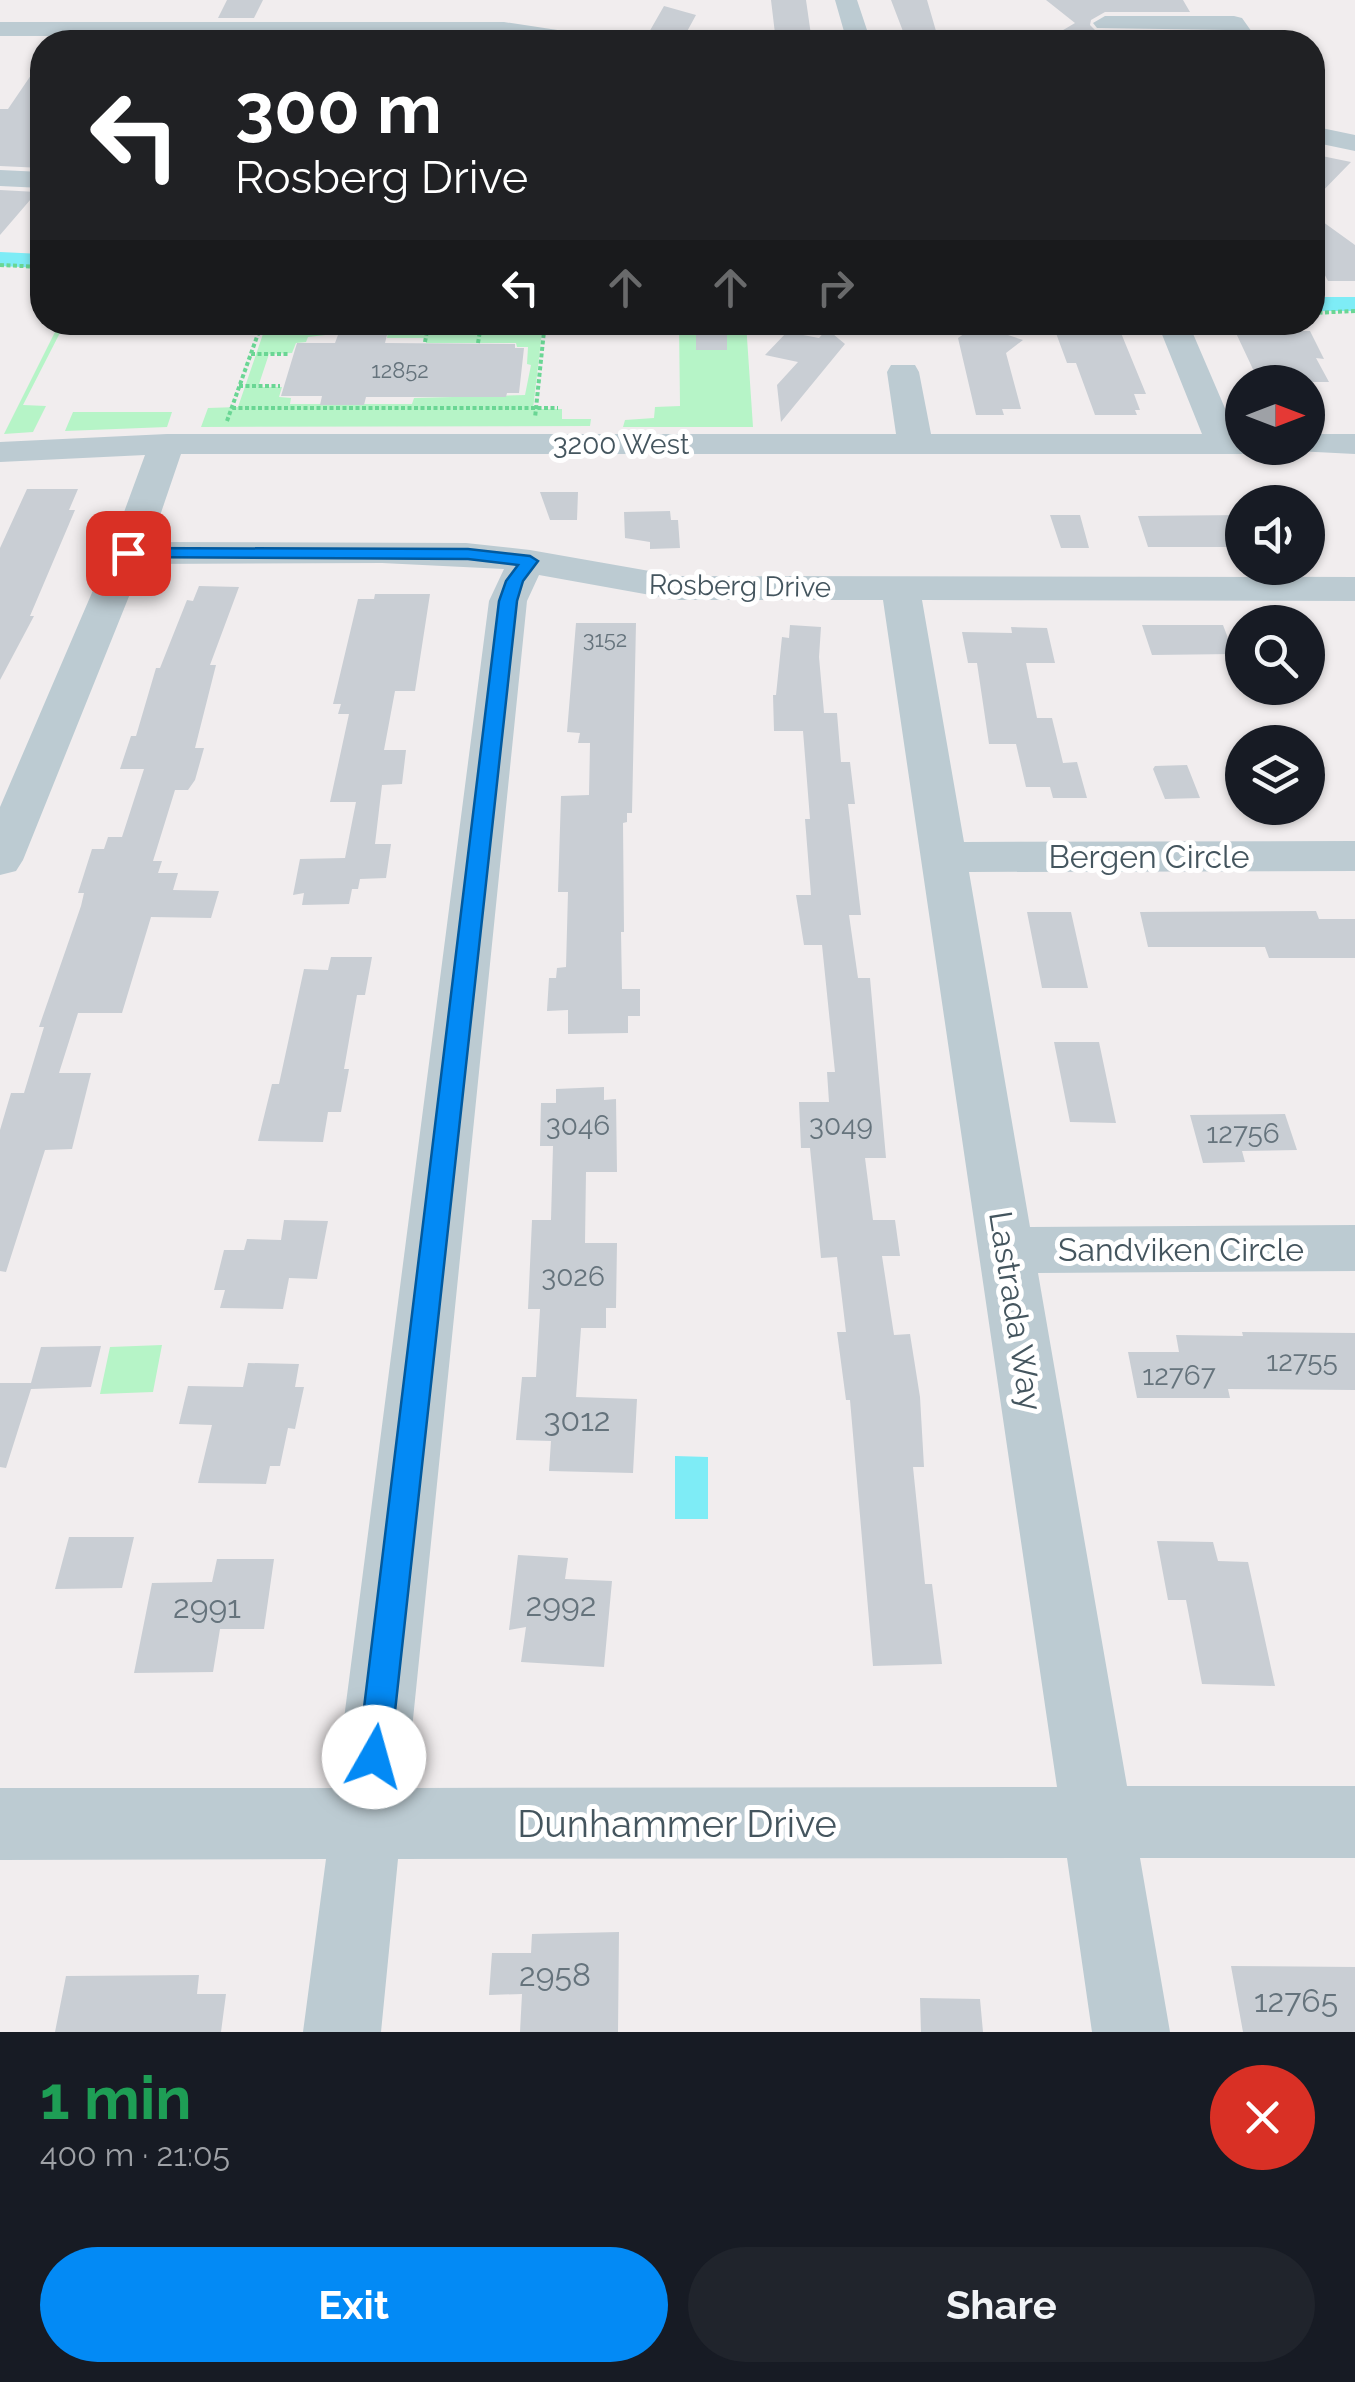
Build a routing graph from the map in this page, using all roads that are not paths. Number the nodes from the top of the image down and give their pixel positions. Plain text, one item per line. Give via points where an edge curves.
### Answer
1 (846, 0) edge
2 (1105, 23) dead end
3 (11, 29) edge
4 (51, 30) edge
5 (474, 30) edge
6 (513, 30) edge
7 (853, 30) edge
8 (1239, 30) edge
9 (0, 58) edge
10 (1325, 136) edge
11 (1355, 142) edge
12 (0, 178) edge
13 (30, 179) edge
14 (1178, 335) edge
15 (903, 372) dead end
16 (1225, 428) edge
17 (915, 443) junction
18 (167, 444) junction
19 (1225, 444) edge
20 (1325, 444) edge
21 (1355, 444) edge
22 (0, 452) edge
23 (128, 553) junction
24 (530, 561) junction
25 (1355, 589) edge
26 (901, 590) junction
27 (1355, 856) edge
28 (944, 857) junction
29 (0, 860) edge
30 (1355, 1248) edge
31 (1006, 1250) junction
32 (1098, 1822) junction
33 (1355, 1822) edge
34 (0, 1824) edge
35 (366, 1824) junction
36 (342, 2032) edge
37 (1131, 2032) edge

1 - 7 street
2 - 8 street via 1234,23
3 - 4 street
3 - 9 street
5 - 6 street
10 - 11 street
12 - 13 street
14 - 16 street
15 - 17 street
17 - 18 street, 3200 West
17 - 19 street, 3200 West
18 - 22 street, 3200 West
18 - 23 street
20 - 21 street
23 - 24 street, Rosberg Drive via 468,554
23 - 29 street
24 - 26 street, Rosberg Drive via 678,588
24 - 35 street via 508,601
25 - 26 street, Rosberg Drive
26 - 28 street, Lastrada Way
27 - 28 street, Bergen Circle
28 - 31 street, Lastrada Way
30 - 31 street, Sandviken Circle
31 - 32 street, Lastrada Way
32 - 33 street, Dunhammer Drive
32 - 35 street, Dunhammer Drive
32 - 37 street, Lastrada Way
34 - 35 street, Dunhammer Drive
35 - 36 street

